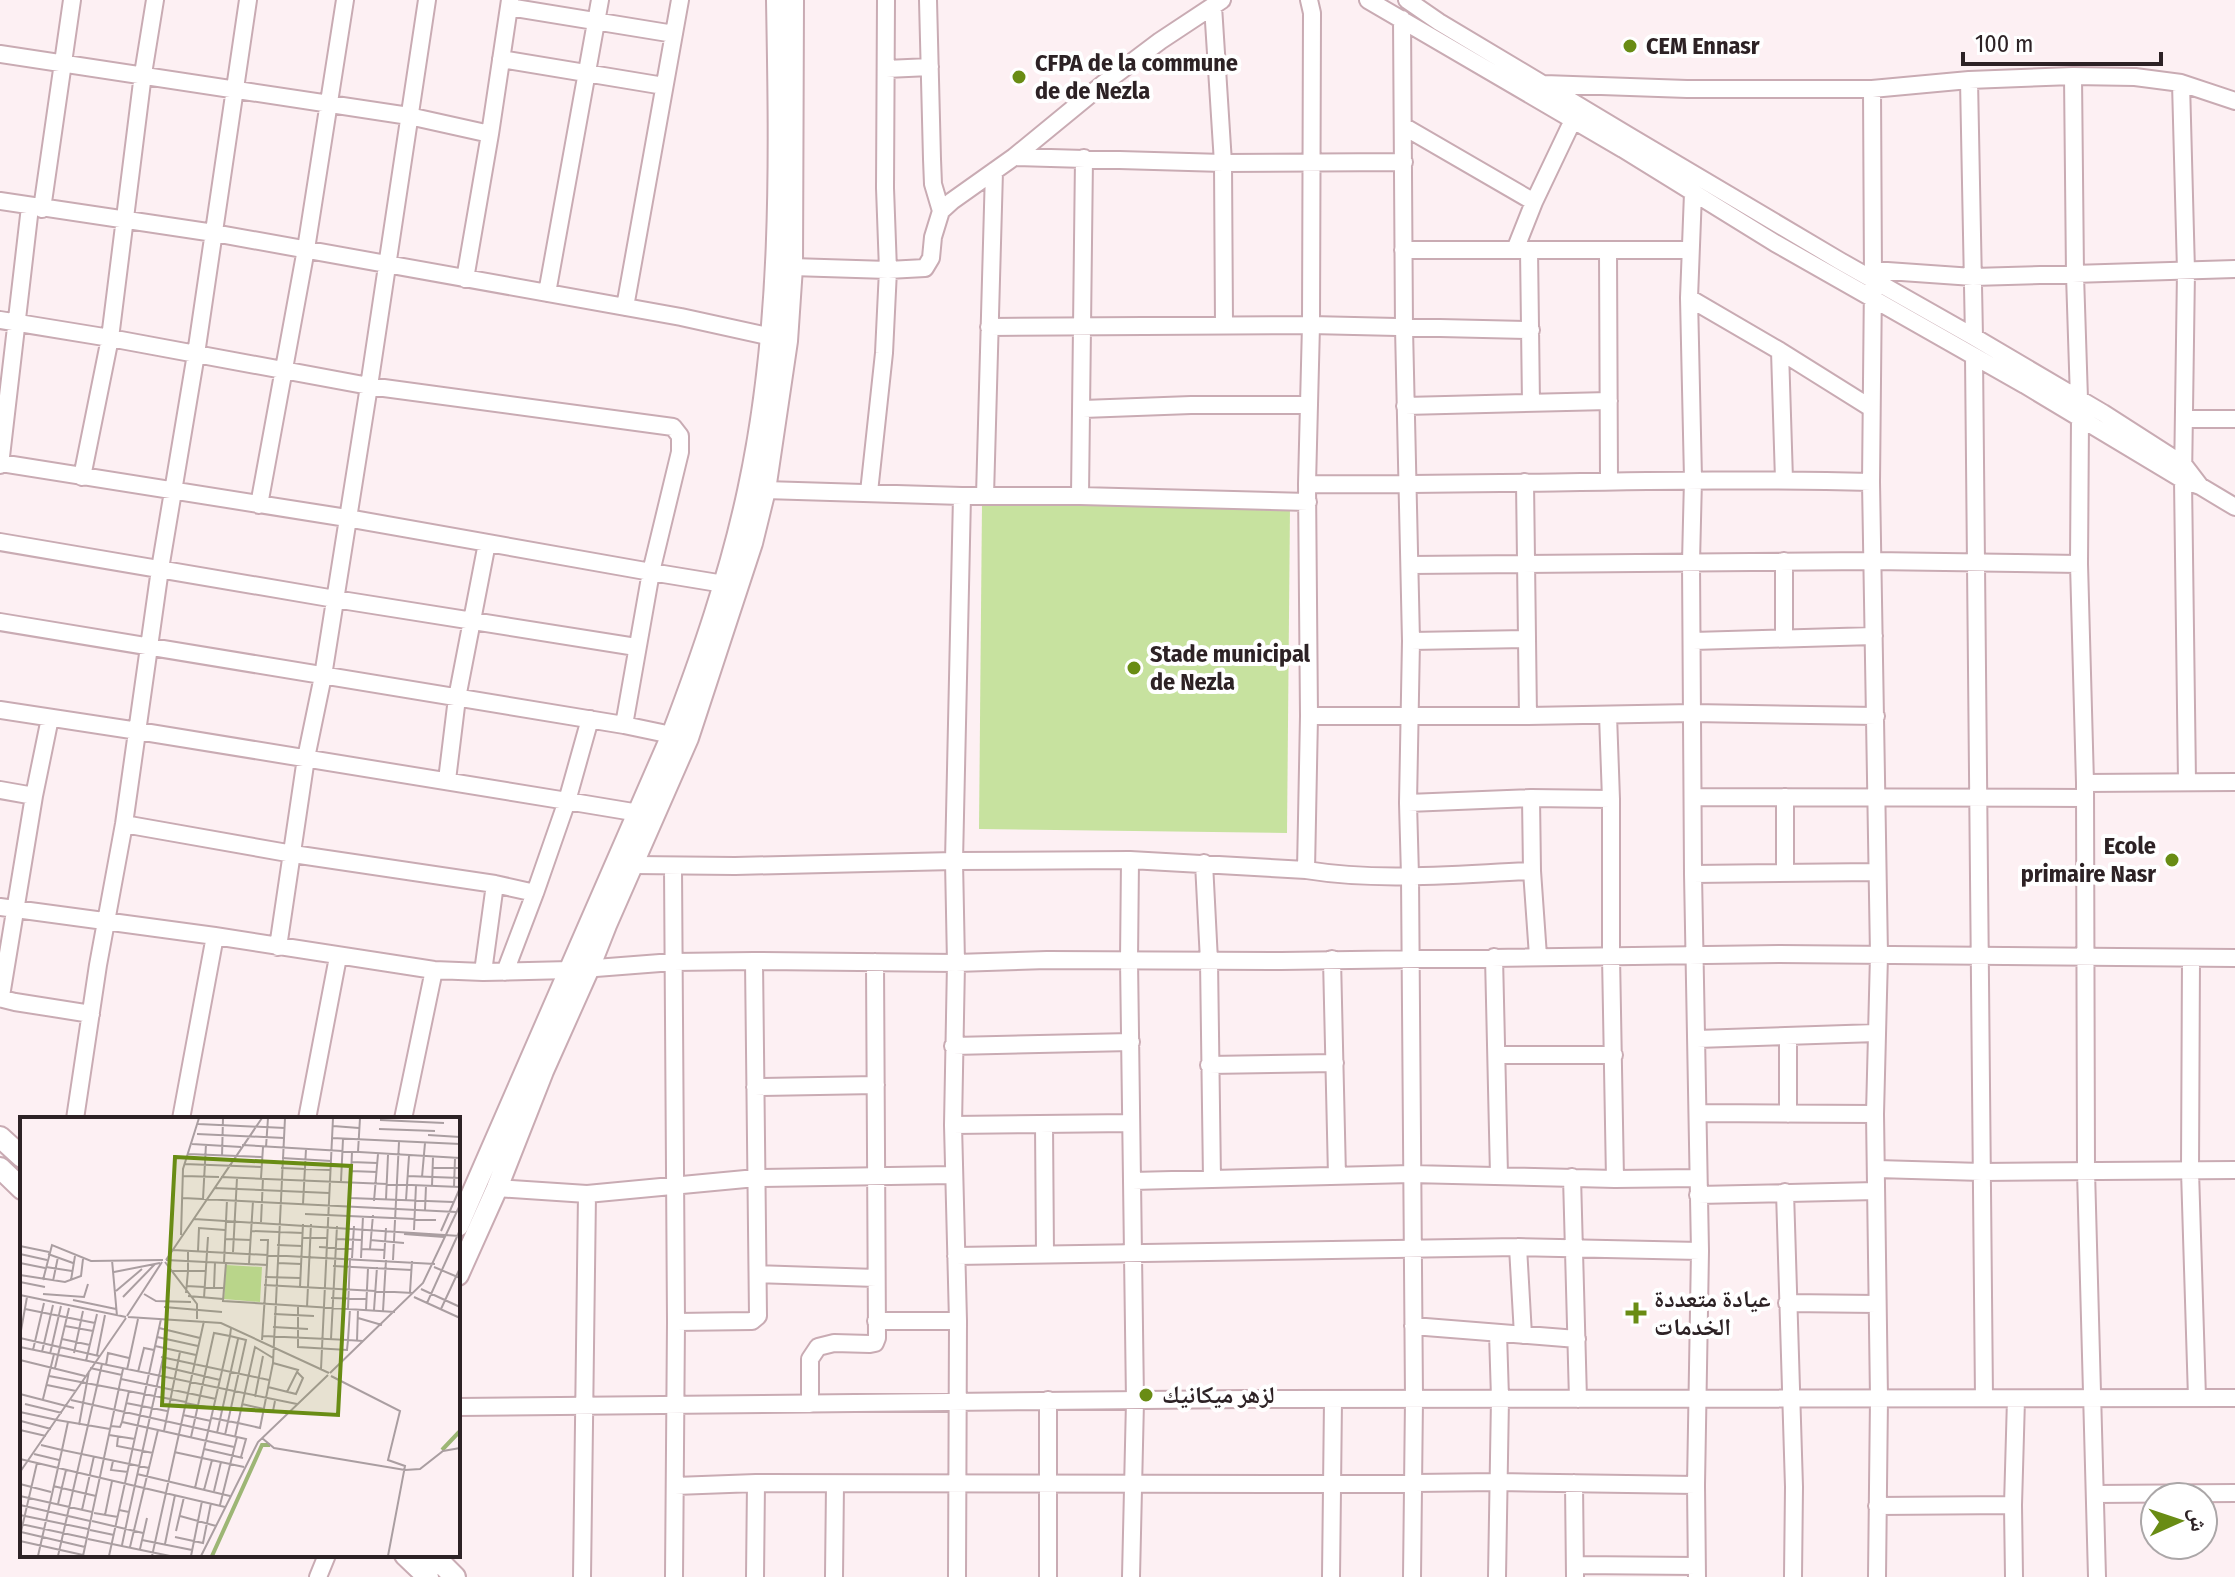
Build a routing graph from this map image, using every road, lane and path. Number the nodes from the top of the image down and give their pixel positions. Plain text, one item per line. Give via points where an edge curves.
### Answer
1 (72, 0) edge
2 (155, 0) edge
3 (248, 0) edge
4 (345, 0) edge
5 (427, 0) edge
6 (600, 0) edge
7 (680, 0) edge
8 (777, 0) edge
9 (793, 0) edge
10 (886, 0) edge
11 (928, 0) edge
12 (1309, 0) edge
13 (1368, 0) edge
14 (1407, 0) edge
15 (1218, 3) edge
16 (510, 4) edge
17 (1402, 19) junction
18 (596, 21) junction
19 (674, 34) junction
20 (0, 54) edge
21 (501, 59) junction
22 (63, 63) junction
23 (930, 67) junction
24 (886, 69) junction
25 (586, 73) junction
26 (143, 74) junction
27 (2073, 76) junction
28 (1969, 80) junction
29 (2181, 83) junction
30 (1543, 84) junction
31 (664, 86) junction
32 (1872, 89) junction
33 (236, 91) junction
34 (2235, 101) edge
35 (328, 105) junction
36 (409, 116) junction
37 (1573, 120) junction
38 (1403, 126) junction
39 (490, 134) junction
40 (1014, 157) junction
41 (1084, 158) junction
42 (1404, 162) junction
43 (1223, 163) junction
44 (1311, 164) junction
45 (994, 171) junction
46 (1693, 193) junction
47 (0, 201) edge
48 (1534, 202) junction
49 (36, 208) junction
50 (941, 211) junction
51 (125, 221) junction
52 (214, 233) junction
53 (306, 249) junction
54 (1403, 250) junction
55 (1522, 250) junction
56 (1608, 250) junction
57 (1690, 250) junction
58 (388, 264) junction
59 (792, 267) junction
60 (2235, 269) edge
61 (888, 270) junction
62 (2186, 271) junction
63 (1873, 275) junction
64 (2075, 275) junction
65 (1973, 277) junction
66 (465, 279) junction
67 (547, 293) junction
68 (1689, 298) junction
69 (1873, 299) junction
70 (625, 307) junction
71 (8, 322) edge
72 (1224, 325) junction
73 (1311, 325) junction
74 (1082, 326) junction
75 (989, 327) junction
76 (1404, 328) junction
77 (1531, 330) junction
78 (1974, 337) junction
79 (110, 338) junction
80 (779, 339) junction
81 (1780, 351) junction
82 (196, 354) junction
83 (1974, 356) junction
84 (284, 372) junction
85 (369, 386) junction
86 (2079, 399) junction
87 (1609, 401) junction
88 (1531, 403) junction
89 (1309, 405) junction
90 (1405, 406) junction
91 (1871, 408) junction
92 (1083, 409) junction
93 (2080, 418) junction
94 (2185, 419) junction
95 (2235, 419) edge
96 (0, 463) edge
97 (82, 477) junction
98 (2189, 477) junction
99 (1693, 479) junction
100 (1609, 480) junction
101 (1784, 480) junction
102 (1525, 482) junction
103 (1871, 482) junction
104 (1307, 484) junction
105 (1406, 485) junction
106 (765, 490) junction
107 (173, 491) junction
108 (869, 492) junction
109 (962, 496) junction
110 (985, 496) junction
111 (1080, 496) junction
112 (1308, 502) junction
113 (259, 505) junction
114 (2235, 507) edge
115 (347, 518) junction
116 (0, 542) edge
117 (487, 543) junction
118 (1784, 561) junction
119 (1873, 561) junction
120 (1976, 561) junction
121 (1691, 562) junction
122 (1526, 563) junction
123 (2079, 564) junction
124 (1410, 565) junction
125 (160, 569) junction
126 (651, 572) junction
127 (724, 584) junction
128 (335, 599) junction
129 (473, 621) junction
130 (0, 622) edge
131 (1874, 636) junction
132 (1784, 638) junction
133 (1527, 639) junction
134 (1411, 641) junction
135 (1693, 641) junction
136 (149, 646) junction
137 (636, 647) junction
138 (323, 676) junction
139 (457, 698) junction
140 (0, 710) edge
141 (1693, 713) junction
142 (1608, 715) junction
143 (1309, 716) junction
144 (1408, 716) junction
145 (1528, 716) junction
146 (1876, 716) junction
147 (50, 718) junction
148 (590, 719) junction
149 (624, 725) junction
150 (138, 731) junction
151 (680, 737) junction
152 (306, 758) junction
153 (447, 780) junction
154 (2187, 782) junction
155 (2235, 782) edge
156 (0, 790) edge
157 (2085, 790) junction
158 (34, 796) junction
159 (1694, 797) junction
160 (1785, 797) junction
161 (1531, 798) junction
162 (1876, 798) junction
163 (1611, 799) junction
164 (1979, 799) junction
165 (567, 801) junction
166 (1408, 803) junction
167 (639, 813) junction
168 (124, 824) junction
169 (293, 854) junction
170 (1130, 860) junction
171 (954, 861) junction
172 (1204, 863) junction
173 (634, 865) junction
174 (673, 867) junction
175 (1306, 870) junction
176 (1532, 871) junction
177 (1876, 872) junction
178 (1785, 873) junction
179 (1693, 874) junction
180 (1410, 876) junction
181 (495, 884) junction
182 (535, 893) junction
183 (8, 908) edge
184 (106, 921) junction
185 (215, 936) junction
186 (278, 947) junction
187 (1695, 955) junction
188 (1879, 955) junction
189 (1978, 955) junction
190 (1538, 956) junction
191 (1611, 956) junction
192 (2086, 956) junction
193 (338, 957) junction
194 (1494, 957) junction
195 (2191, 958) junction
196 (2235, 958) edge
197 (1332, 959) junction
198 (1411, 959) junction
199 (1129, 960) junction
200 (754, 961) junction
201 (1209, 961) junction
202 (673, 962) junction
203 (875, 962) junction
204 (956, 963) junction
205 (580, 969) junction
206 (434, 970) junction
207 (483, 972) junction
208 (505, 972) junction
209 (91, 1014) junction
210 (1876, 1033) junction
211 (1788, 1036) junction
212 (1697, 1039) junction
213 (1131, 1042) junction
214 (953, 1046) junction
215 (1498, 1055) junction
216 (1614, 1055) junction
217 (1335, 1063) junction
218 (1209, 1065) junction
219 (876, 1085) junction
220 (755, 1087) junction
221 (1698, 1113) junction
222 (1788, 1114) junction
223 (1875, 1114) junction
224 (75, 1117) edge
225 (186, 1117) edge
226 (307, 1117) edge
227 (403, 1117) edge
228 (1131, 1123) junction
229 (1044, 1124) junction
230 (953, 1125) junction
231 (0, 1137) edge
232 (20, 1155) edge
233 (0, 1168) edge
234 (1877, 1169) junction
235 (2235, 1170) edge
236 (2086, 1171) junction
237 (2190, 1171) junction
238 (1982, 1172) junction
239 (1411, 1174) junction
240 (877, 1175) junction
241 (953, 1175) junction
242 (1499, 1175) junction
243 (1337, 1176) junction
244 (1572, 1177) junction
245 (756, 1178) junction
246 (1698, 1178) junction
247 (1212, 1179) junction
248 (1615, 1179) junction
249 (1132, 1181) junction
250 (674, 1185) junction
251 (20, 1187) edge
252 (497, 1188) junction
253 (1876, 1191) junction
254 (1785, 1192) junction
255 (587, 1194) junction
256 (1698, 1195) junction
257 (460, 1222) edge
258 (1518, 1247) junction
259 (1575, 1247) junction
260 (1412, 1249) junction
261 (1700, 1251) junction
262 (1133, 1252) junction
263 (1045, 1255) junction
264 (956, 1256) junction
265 (460, 1271) edge
266 (758, 1274) junction
267 (876, 1278) junction
268 (1787, 1303) junction
269 (1877, 1304) junction
270 (876, 1321) junction
271 (958, 1321) junction
272 (676, 1322) junction
273 (1413, 1326) junction
274 (1498, 1333) junction
275 (1523, 1335) junction
276 (1577, 1339) junction
277 (2093, 1397) junction
278 (1500, 1398) junction
279 (1879, 1398) junction
280 (1984, 1398) junction
281 (2197, 1398) junction
282 (2235, 1398) edge
283 (1414, 1399) junction
284 (1578, 1399) junction
285 (1792, 1399) junction
286 (2016, 1399) junction
287 (957, 1400) junction
288 (1048, 1400) junction
289 (1333, 1400) junction
290 (1699, 1400) junction
291 (1135, 1401) junction
292 (675, 1404) junction
293 (810, 1404) junction
294 (584, 1405) junction
295 (460, 1407) edge
296 (1498, 1482) junction
297 (756, 1483) junction
298 (957, 1483) junction
299 (1048, 1483) junction
300 (1132, 1483) junction
301 (1412, 1483) junction
302 (1574, 1483) junction
303 (835, 1484) junction
304 (1331, 1484) junction
305 (1696, 1485) junction
306 (675, 1486) junction
307 (2235, 1493) edge
308 (2095, 1494) junction
309 (2013, 1505) junction
310 (1877, 1506) junction
311 (326, 1557) edge
312 (407, 1557) edge
313 (435, 1557) edge
314 (1575, 1571) edge
315 (1697, 1572) edge
316 (318, 1577) edge
317 (428, 1577) edge
318 (455, 1577) edge
319 (582, 1577) edge
320 (674, 1577) edge
321 (755, 1577) edge
322 (834, 1577) edge
323 (957, 1577) edge
324 (1048, 1577) edge
325 (1131, 1577) edge
326 (1331, 1577) edge
327 (1412, 1577) edge
328 (1497, 1577) edge
329 (1793, 1577) edge
330 (1877, 1577) edge
331 (2014, 1577) edge
332 (2097, 1577) edge

1 - 22 street
2 - 26 street
3 - 33 street
4 - 35 street
5 - 36 street
6 - 18 street
7 - 19 street
8 - 80 main road
9 - 59 main road
10 - 24 street
11 - 23 street
12 - 44 street
13 - 17 street
14 - 30 street
15 - 40 street via 1103,84
15 - 43 street
16 - 18 street
16 - 21 street
17 - 37 street
17 - 38 street
18 - 19 street
18 - 25 street
19 - 31 street
20 - 22 street
21 - 25 street
21 - 39 street
22 - 26 street
22 - 49 street
23 - 24 street
23 - 50 street via 933,184
24 - 61 street
25 - 31 street
25 - 67 street
26 - 33 street
26 - 51 street
27 - 28 street
27 - 29 street
27 - 64 street
28 - 32 street
28 - 65 street
29 - 34 street
29 - 62 street
30 - 32 street
30 - 63 street
31 - 70 street
32 - 63 street
33 - 35 street
33 - 52 street
35 - 36 street
35 - 53 street
36 - 39 street
36 - 58 street
37 - 46 street
37 - 48 street
38 - 42 street
38 - 48 street
39 - 66 street
40 - 41 street
40 - 45 street
41 - 43 street
41 - 74 street
42 - 44 street
42 - 54 street
43 - 44 street
43 - 72 street
44 - 73 street
45 - 50 street
45 - 75 street
46 - 57 street
46 - 69 street
47 - 49 street
48 - 55 street
49 - 51 street
49 - 71 street
50 - 61 street via 928,264
51 - 52 street
51 - 79 street
52 - 53 street
52 - 82 street
53 - 58 street
53 - 84 street
54 - 55 street
54 - 76 street
55 - 56 street
55 - 77 street
56 - 57 street
56 - 87 street
57 - 68 street
58 - 66 street
58 - 85 street
59 - 61 street
59 - 80 main road
60 - 62 street
61 - 108 street
62 - 64 street
62 - 94 street
63 - 65 street
63 - 69 street
63 - 78 street
64 - 65 street
64 - 86 street
65 - 78 street
66 - 67 street
67 - 70 street
68 - 81 street
68 - 99 street
69 - 83 street
69 - 91 street
70 - 80 street
71 - 79 street
71 - 96 street
72 - 73 street
72 - 74 street
73 - 76 street
73 - 89 street
74 - 75 street
74 - 92 street
75 - 110 street
76 - 77 street
76 - 90 street
77 - 88 street
78 - 86 street
79 - 82 street
79 - 97 street
80 - 106 main road
80 - 127 main road
81 - 91 street
81 - 101 street
82 - 84 street
82 - 107 street
83 - 93 street
83 - 120 street
84 - 85 street
84 - 113 street
85 - 115 street
85 - 126 street via 673,427 680,436 680,452
86 - 98 street
87 - 88 street
87 - 100 street
88 - 90 street
89 - 92 street
89 - 104 street
90 - 105 street
91 - 103 street
92 - 111 street
93 - 98 street
93 - 123 street
94 - 95 street
94 - 98 street
96 - 97 street
97 - 107 street
98 - 114 street
98 - 154 street
99 - 100 street
99 - 101 street
99 - 121 street
100 - 102 street
101 - 103 street
102 - 105 street
102 - 122 street
103 - 119 street
104 - 105 street
104 - 112 street
105 - 124 street
106 - 108 street
106 - 151 main road via 748,557
107 - 113 street
107 - 125 street
108 - 109 street
109 - 110 street
109 - 171 street
110 - 111 street
111 - 112 street
112 - 143 street
113 - 115 street
115 - 117 street
115 - 128 street
116 - 125 street
117 - 126 street
117 - 129 street
118 - 119 street
118 - 121 street
118 - 132 street
119 - 120 street
119 - 131 street
120 - 123 street
120 - 164 street
121 - 122 street
121 - 135 street
122 - 124 street
122 - 133 street
123 - 157 street
124 - 134 street
125 - 128 street
125 - 136 street
126 - 127 street
126 - 137 street
127 - 151 main road
128 - 129 street
128 - 138 street
129 - 137 street
129 - 139 street
130 - 136 street
131 - 132 street
131 - 146 street
132 - 135 street
133 - 134 street
133 - 145 street
134 - 144 street
135 - 141 street
136 - 138 street
136 - 150 street
137 - 149 street
138 - 139 street
138 - 152 street
139 - 148 street
139 - 153 street
140 - 147 street
141 - 142 street
141 - 146 street
141 - 159 street
142 - 145 street
142 - 163 street
143 - 144 street
143 - 175 street
144 - 145 street
144 - 166 street
146 - 162 street
147 - 150 street
147 - 158 street
148 - 149 street
148 - 165 street
149 - 151 street
150 - 152 street
150 - 168 street
151 - 167 main road
151 - 173 main road
152 - 153 street
152 - 169 street
153 - 165 street
154 - 155 street
154 - 157 street
156 - 158 street
157 - 164 street
157 - 192 street
158 - 183 street
159 - 160 street
159 - 179 street
160 - 162 street
160 - 178 street
161 - 163 street
161 - 166 street
161 - 176 street
162 - 164 street
162 - 177 street
163 - 191 street
164 - 189 street
165 - 167 street
165 - 182 street
166 - 180 street
167 - 205 main road
168 - 169 street
168 - 184 street
169 - 181 street
169 - 186 street
170 - 171 street
170 - 172 street
170 - 199 street
171 - 174 street
171 - 204 street
172 - 175 street
172 - 201 street
173 - 174 street
173 - 205 main road
174 - 202 street
175 - 180 street
176 - 180 street
176 - 190 street
177 - 178 street
177 - 188 street
178 - 179 street
179 - 187 street
180 - 198 street
181 - 182 street
181 - 207 street
182 - 208 street
183 - 184 street
183 - 209 street via 3,999
184 - 185 street
184 - 209 street
185 - 186 street
185 - 225 street
186 - 193 street
187 - 188 street
187 - 191 street
187 - 212 street
188 - 189 street
188 - 210 street
189 - 192 street
189 - 238 street
190 - 191 street
190 - 194 street
191 - 216 street
192 - 195 street
192 - 236 street
193 - 206 street
193 - 226 street
194 - 198 street
194 - 215 street
195 - 196 street
195 - 237 street
197 - 198 street
197 - 201 street
197 - 217 street
198 - 239 street
199 - 201 street
199 - 204 street
199 - 213 street
200 - 202 street
200 - 203 street
200 - 220 street
201 - 218 street
202 - 205 street
202 - 250 street
203 - 204 street
203 - 219 street
204 - 214 street
205 - 208 street
205 - 252 main road
205 - 257 main road
206 - 207 street
206 - 227 street
207 - 208 street
209 - 224 street
210 - 211 street
210 - 223 street
211 - 212 street
211 - 222 street
212 - 221 street
213 - 214 street
213 - 228 street
214 - 230 street
215 - 216 street
215 - 242 street
216 - 248 street
217 - 218 street
217 - 243 street
218 - 247 street
219 - 220 street
219 - 240 street
220 - 245 street
221 - 222 street
221 - 246 street
222 - 223 street
223 - 234 street
228 - 229 street
228 - 249 street
229 - 230 street
229 - 263 street
230 - 241 street
231 - 232 main road
233 - 251 main road
234 - 238 street
234 - 253 street
235 - 237 street
236 - 237 street
236 - 238 street
236 - 277 street
237 - 281 street
238 - 280 street
239 - 242 street
239 - 243 street
239 - 260 street
240 - 241 street
240 - 245 street
240 - 267 street
241 - 264 street
242 - 244 street
243 - 247 street
244 - 248 street
244 - 259 street
245 - 250 street
245 - 266 street
246 - 248 street
246 - 256 street
247 - 249 street
249 - 262 street
250 - 255 street
250 - 272 street
252 - 255 street
252 - 265 main road
253 - 254 street
253 - 269 street
254 - 256 street
254 - 268 street
255 - 294 street
256 - 261 street
258 - 259 street
258 - 260 street
258 - 275 street
259 - 261 street
259 - 276 street
260 - 262 street
260 - 273 street
261 - 290 street
262 - 263 street
262 - 291 street
263 - 264 street
264 - 271 street
266 - 267 street
266 - 272 street via 756,1320
267 - 270 street
268 - 269 street
268 - 285 street
269 - 279 street
270 - 271 street
270 - 293 street via 875,1343 825,1344 813,1352
271 - 287 street
272 - 292 street
273 - 274 street
273 - 283 street
274 - 275 street
274 - 278 street
275 - 276 street
276 - 284 street
277 - 281 street
277 - 286 street
277 - 308 street
278 - 283 street
278 - 284 street
278 - 296 street
279 - 280 street
279 - 285 street
279 - 310 street
280 - 286 street
281 - 282 street
283 - 289 street
283 - 301 street
284 - 290 street
285 - 290 street
285 - 329 street
286 - 309 street
287 - 288 street
287 - 293 street
287 - 298 street
288 - 291 street
288 - 299 street
289 - 291 street
289 - 304 street
290 - 305 street
291 - 300 street
292 - 293 street
292 - 294 street
292 - 306 street
294 - 295 street
294 - 319 street
296 - 301 street
296 - 302 street
296 - 328 street
297 - 303 street
297 - 306 street
297 - 321 street
298 - 299 street
298 - 303 street
298 - 323 street
299 - 300 street
299 - 324 street
300 - 304 street
300 - 325 street
301 - 304 street
301 - 327 street
302 - 305 street
302 - 314 street
303 - 322 street
304 - 326 street
305 - 315 street
306 - 320 street
307 - 308 street
308 - 332 street
309 - 310 street
309 - 331 street
310 - 330 street
311 - 316 street
312 - 317 main road
313 - 318 main road
314 - 315 street

